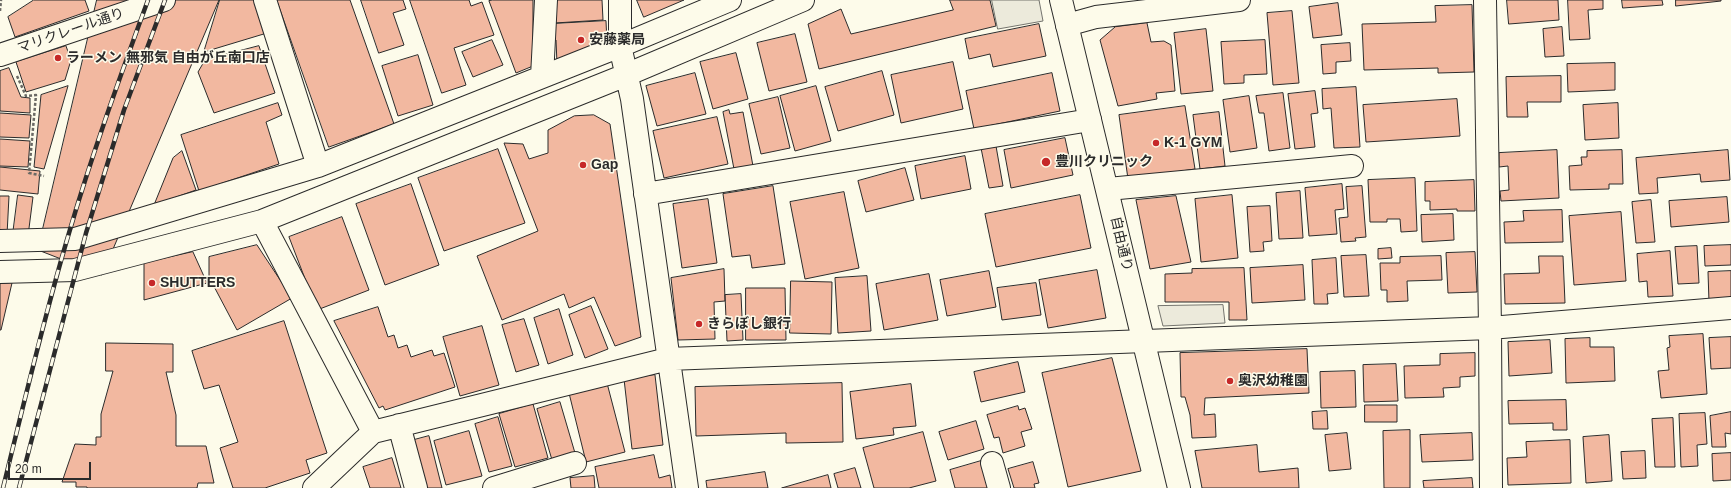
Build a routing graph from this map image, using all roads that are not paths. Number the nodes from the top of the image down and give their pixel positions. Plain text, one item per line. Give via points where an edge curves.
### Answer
1 (164, 0) edge
2 (265, 0) edge
3 (546, 0) edge
4 (620, 0) edge
5 (730, 0) edge
6 (803, 0) edge
7 (1061, 0) edge
8 (1239, 0) edge
9 (1485, 0) edge
10 (1067, 25) junction
11 (620, 46) junction
12 (4, 54) edge
13 (626, 74) junction
14 (542, 77) junction
15 (1090, 120) junction
16 (318, 166) junction
17 (1352, 166) dead end
18 (1108, 189) junction
19 (645, 194) junction
20 (262, 221) junction
21 (0, 241) edge
22 (0, 272) edge
23 (1731, 308) edge
24 (1490, 328) junction
25 (1143, 341) junction
26 (668, 359) junction
27 (399, 425) junction
28 (373, 432) junction
29 (575, 463) dead end
30 (992, 463) dead end
31 (314, 488) edge
32 (416, 488) edge
33 (494, 488) edge
34 (687, 488) edge
35 (999, 488) edge
36 (1179, 488) edge
37 (1491, 488) edge

1 - 12 street, マリクレール通り
2 - 16 street
3 - 14 street
4 - 11 street
5 - 11 street
6 - 13 street
7 - 10 street, 自由通り
8 - 10 street via 1096,17
9 - 24 street
10 - 15 street, 自由通り
11 - 13 street
11 - 14 street
13 - 19 street via 632,99
13 - 20 street
14 - 16 street
15 - 18 street, 自由通り
15 - 19 street
16 - 21 street via 75,239
17 - 18 street
18 - 25 street, 自由通り
19 - 26 street
20 - 22 street via 75,270
20 - 28 street
23 - 24 street
24 - 25 street
24 - 37 street
25 - 26 street
25 - 36 street, 自由通り
26 - 27 street
26 - 34 street
27 - 28 street
27 - 32 street
28 - 31 street
29 - 33 street
30 - 35 street

